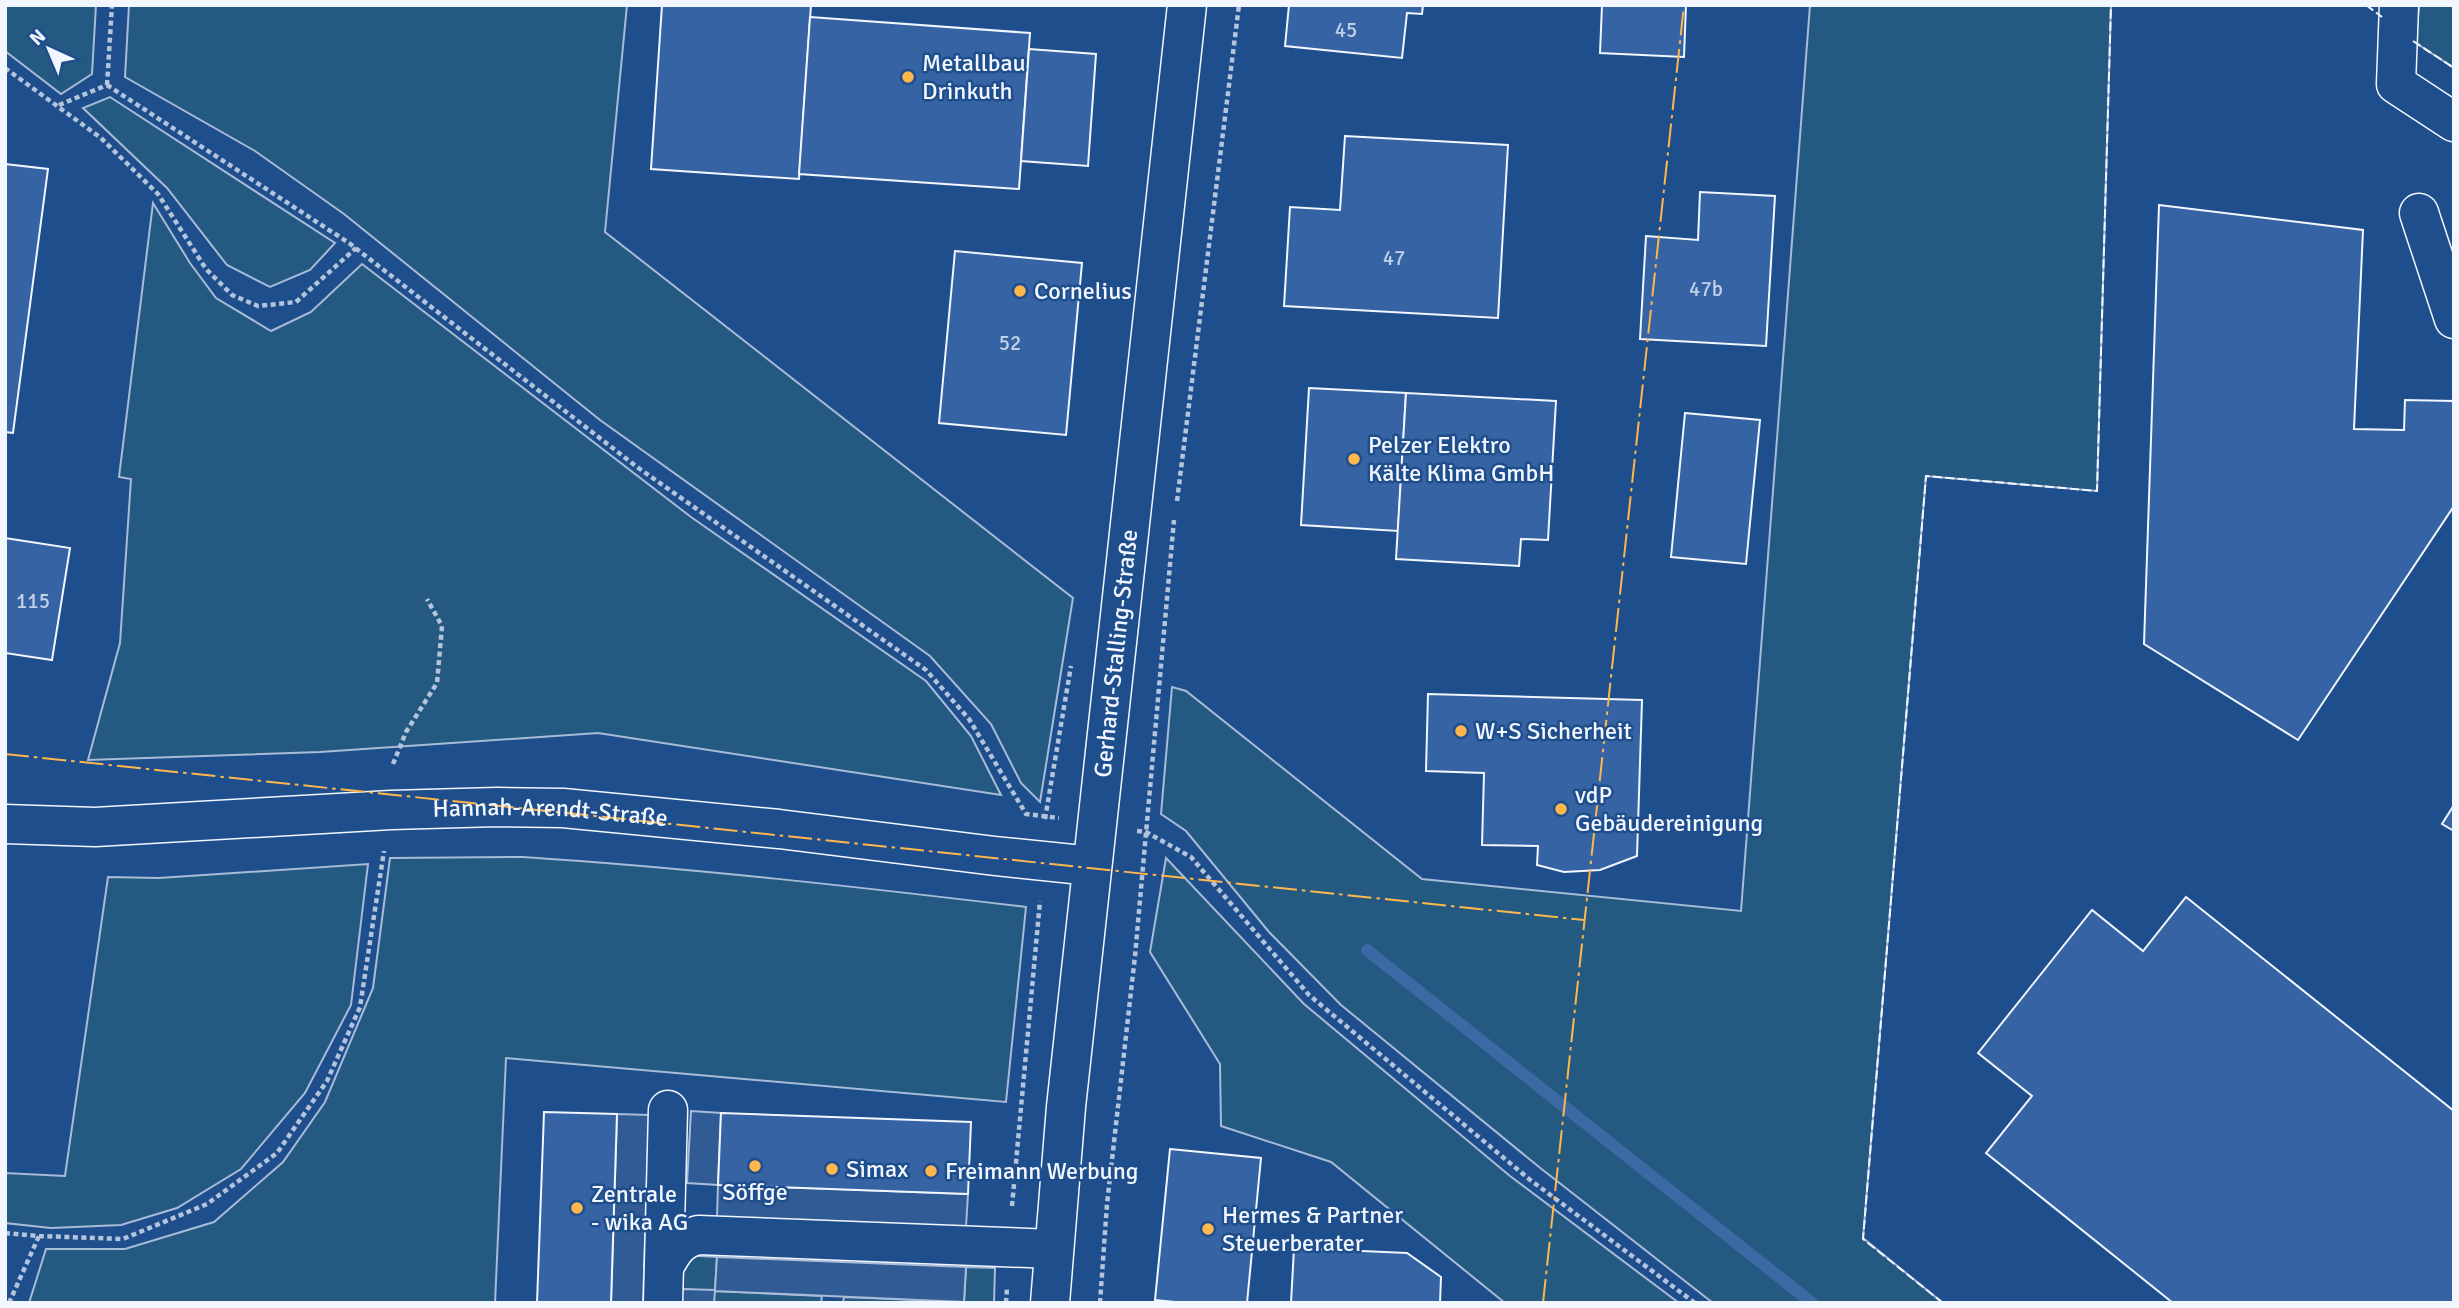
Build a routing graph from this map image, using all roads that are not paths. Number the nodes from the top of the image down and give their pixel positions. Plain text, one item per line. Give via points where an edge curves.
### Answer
1 (1187, 5) edge
2 (2399, 5) edge
3 (2454, 122) edge
4 (2419, 213) dead end
5 (2454, 319) edge
6 (5, 824) edge
7 (1092, 866) junction
8 (668, 1110) dead end
9 (1053, 1248) junction
10 (663, 1285) edge
11 (1056, 1302) edge

1 - 7 street, Gerhard-Stalling-Straße
2 - 3 street via 2396,84
4 - 5 street
6 - 7 street, Hannah-Arendt-Straße via 94,827 391,810 563,808
7 - 9 street, Gerhard-Stalling-Straße
8 - 10 street
9 - 10 street via 698,1235 685,1238 674,1248
9 - 11 street, Gerhard-Stalling-Straße

